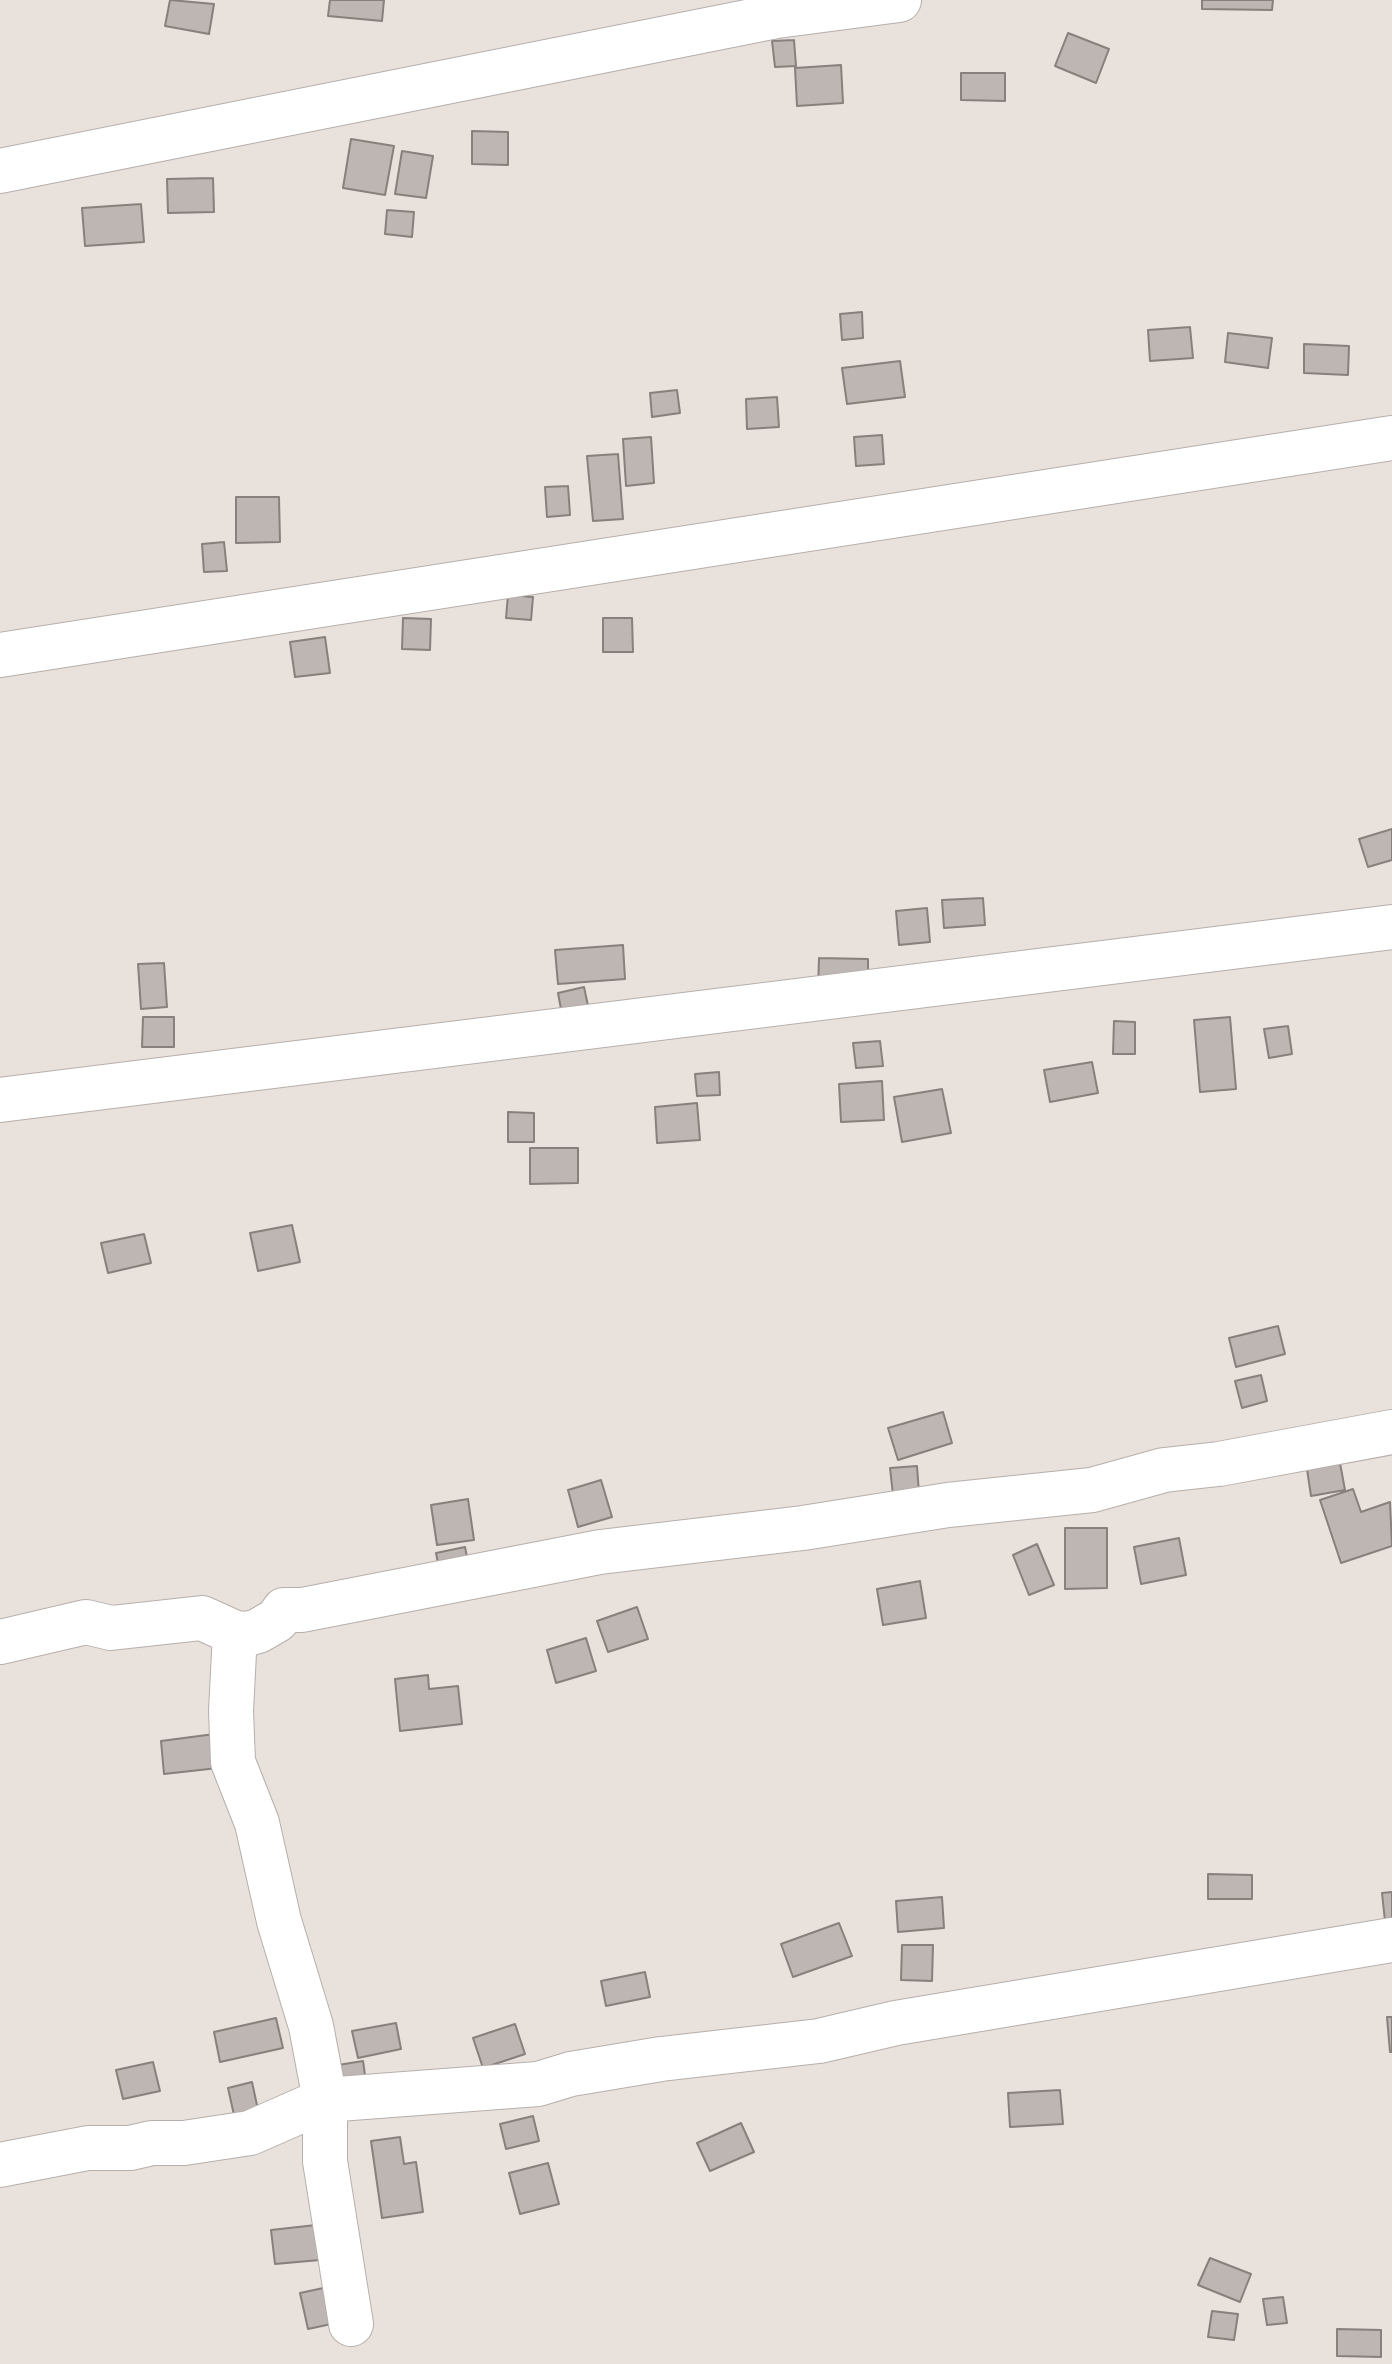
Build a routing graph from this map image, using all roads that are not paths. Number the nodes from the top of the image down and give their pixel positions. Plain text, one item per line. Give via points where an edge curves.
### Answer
1 (899, 0) edge
2 (0, 171) edge
3 (1392, 438) edge
4 (0, 655) edge
5 (1392, 927) edge
6 (0, 1100) edge
7 (1392, 1432) edge
8 (235, 1633) junction
9 (0, 1642) edge
10 (1392, 1940) edge
11 (325, 2100) junction
12 (0, 2165) edge
13 (351, 2324) dead end

1 - 2 street via 777,16
3 - 4 street
5 - 6 street
7 - 8 street via 1164,1470 1092,1490 600,1552 284,1610 258,1631
8 - 9 street via 202,1618 111,1628 86,1622
8 - 11 street via 233,1762 257,1823 311,2026
10 - 11 street via 896,2023 819,2041 571,2074 538,2084
11 - 12 street via 250,2133 88,2148
11 - 13 street via 325,2161

